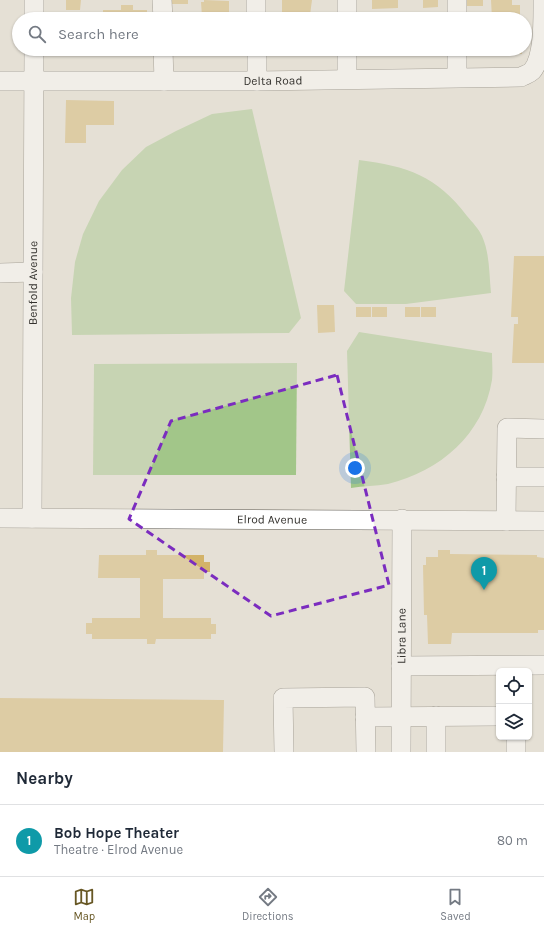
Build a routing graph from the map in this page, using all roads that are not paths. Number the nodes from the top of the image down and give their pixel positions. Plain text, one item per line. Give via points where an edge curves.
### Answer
1 (34, 0) edge
2 (162, 0) edge
3 (256, 0) edge
4 (347, 0) edge
5 (457, 0) edge
6 (543, 0) edge
7 (34, 12) edge
8 (163, 12) edge
9 (256, 12) edge
10 (347, 12) edge
11 (457, 12) edge
12 (34, 56) edge
13 (163, 56) edge
14 (257, 56) edge
15 (347, 56) edge
16 (457, 56) edge
17 (457, 77) junction
18 (348, 80) junction
19 (0, 81) edge
20 (34, 81) junction
21 (164, 81) junction
22 (257, 81) junction
23 (33, 272) junction
24 (0, 273) edge
25 (544, 429) edge
26 (506, 477) junction
27 (544, 477) edge
28 (0, 518) edge
29 (32, 518) junction
30 (402, 519) junction
31 (506, 521) junction
32 (544, 521) edge
33 (544, 665) edge
34 (402, 666) junction
35 (515, 668) edge
36 (436, 716) junction
37 (496, 716) edge
38 (365, 717) junction
39 (401, 717) junction
40 (516, 740) edge
41 (284, 752) edge
42 (366, 752) edge
43 (401, 752) edge
44 (436, 752) edge
45 (516, 752) edge

1 - 7 street
2 - 8 street
3 - 9 street
4 - 10 street
5 - 11 street
6 - 17 street, Delta Road via 542,50 539,62 532,71 521,77
12 - 20 street, Benfold Avenue
13 - 21 street
14 - 22 street
15 - 18 street
16 - 17 street
17 - 18 street, Delta Road
18 - 22 street, Delta Road
19 - 20 street, Delta Road
20 - 21 street, Delta Road
20 - 23 street, Benfold Avenue
21 - 22 street, Delta Road
23 - 24 street
23 - 29 street, Benfold Avenue
25 - 26 street via 507,428
26 - 27 street
26 - 31 street
28 - 29 street, Elrod Avenue
29 - 30 street, Elrod Avenue
30 - 31 street, Elrod Avenue
30 - 34 street, Libra Lane
31 - 32 street, Elrod Avenue
33 - 35 street
34 - 35 street
34 - 39 street, Libra Lane
36 - 37 street
36 - 39 street
36 - 44 street
38 - 39 street
38 - 41 street via 365,697 283,698
38 - 42 street
39 - 43 street, Libra Lane
40 - 45 street

